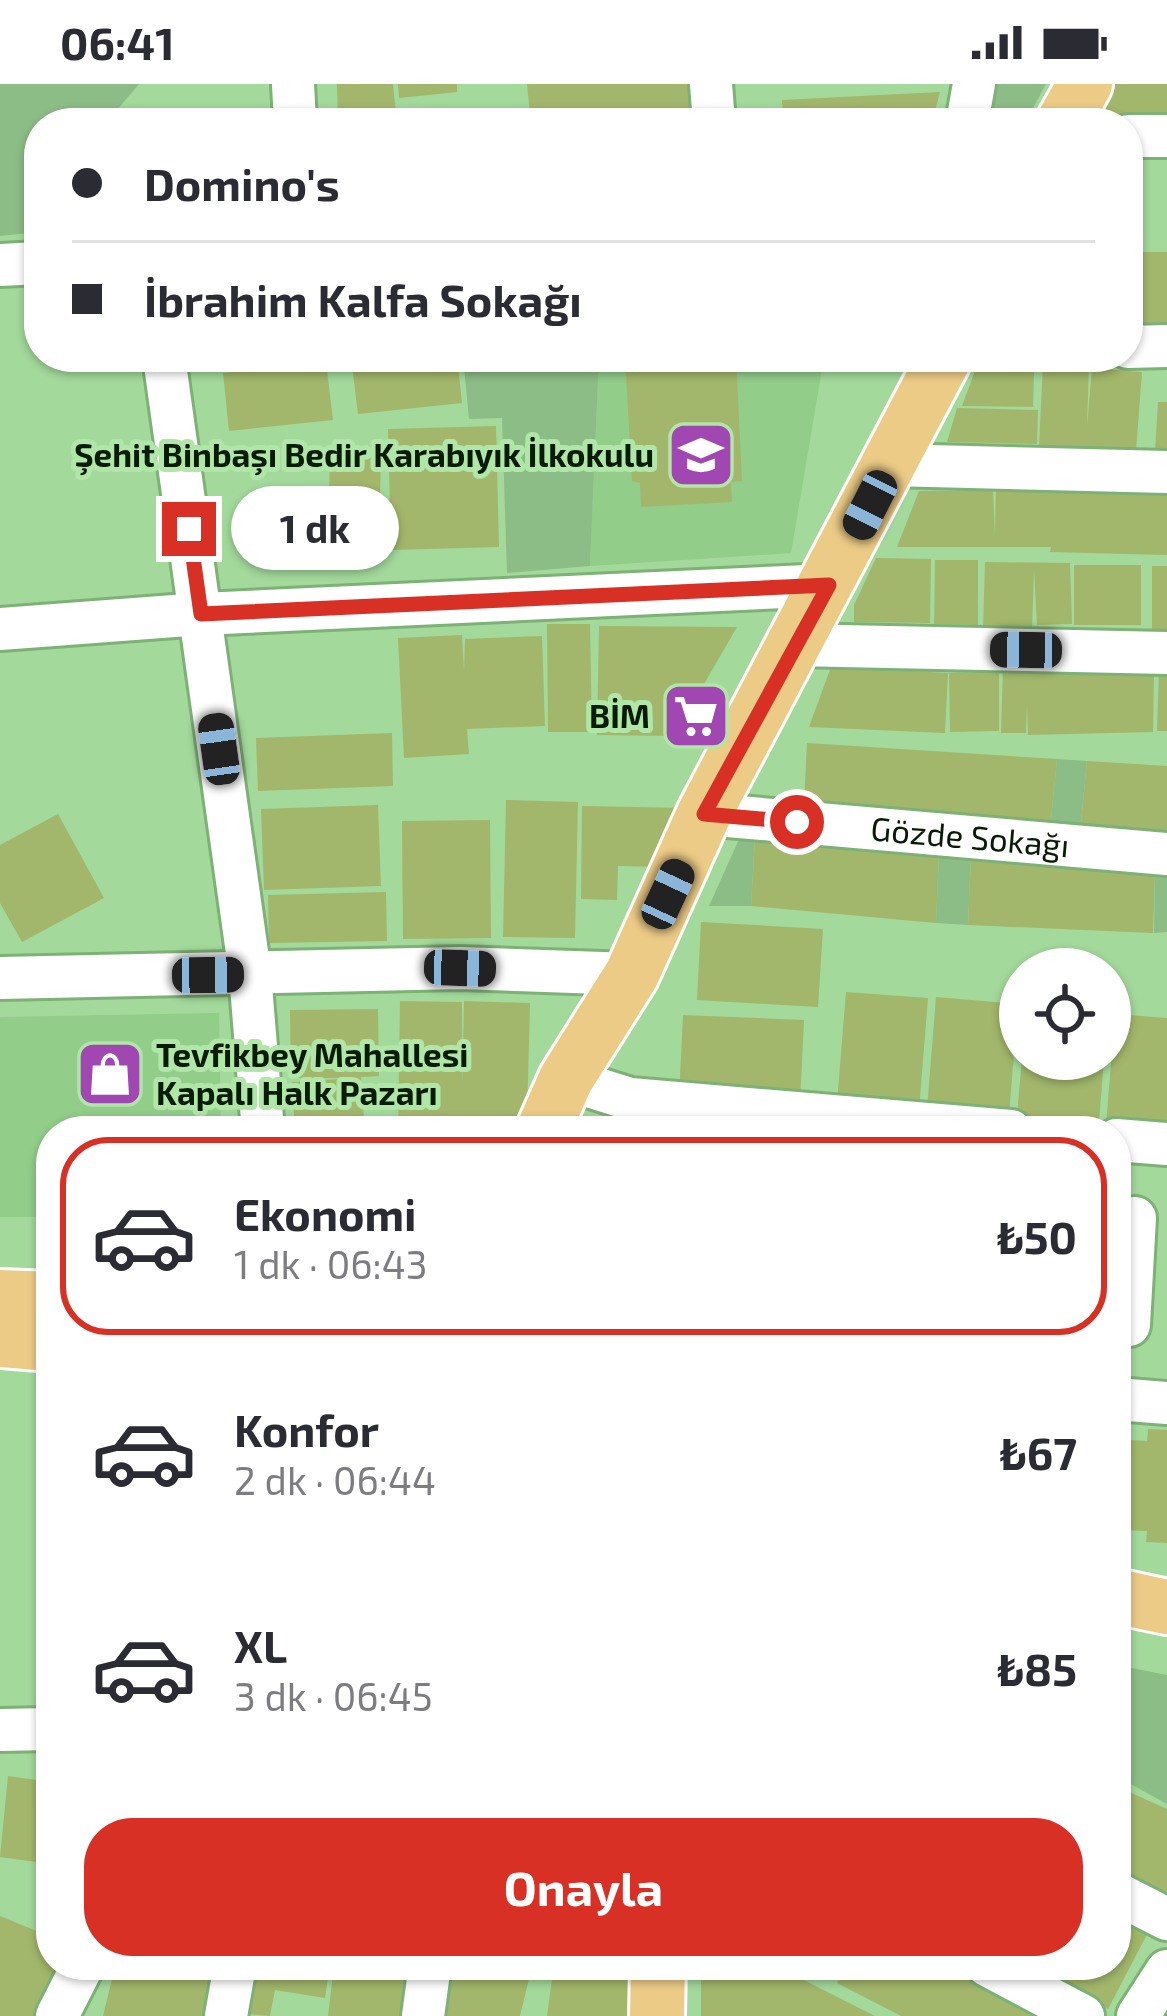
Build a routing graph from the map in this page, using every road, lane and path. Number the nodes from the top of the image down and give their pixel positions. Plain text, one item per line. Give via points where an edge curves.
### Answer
1 (166, 372) edge
2 (938, 372) edge
3 (891, 465) junction
4 (1167, 472) edge
5 (829, 585) junction
6 (201, 614) junction
7 (0, 629) edge
8 (795, 645) junction
9 (1167, 653) edge
10 (704, 814) junction
11 (1167, 854) edge
12 (250, 974) junction
13 (632, 974) junction
14 (0, 978) edge
15 (566, 1079) junction
16 (261, 1116) edge
17 (550, 1116) edge
18 (575, 1116) edge
19 (832, 1116) edge
20 (1131, 1141) edge
21 (1167, 1144) edge
22 (1135, 1218) dead end
23 (0, 1297) edge
24 (36, 1298) edge
25 (1138, 1326) edge
26 (0, 1340) edge
27 (36, 1343) edge
28 (1131, 1400) edge
29 (1167, 1403) edge
30 (1131, 1599) edge
31 (1167, 1607) edge
32 (1131, 1626) edge
33 (1167, 1634) edge
34 (0, 1730) edge
35 (36, 1730) edge
36 (1131, 1900) edge
37 (1167, 1918) edge
38 (1167, 1971) edge
39 (75, 1980) edge
40 (232, 1980) edge
41 (428, 1980) edge
42 (658, 1980) edge
43 (1015, 1980) edge
44 (57, 2016) edge
45 (226, 2016) edge
46 (423, 2016) edge
47 (657, 2016) edge
48 (1083, 2016) edge
49 (1138, 2016) edge

1 - 6 street
2 - 3 main road
3 - 4 street
3 - 5 main road
5 - 6 street
5 - 8 main road
6 - 7 street
6 - 12 street
8 - 9 street
8 - 10 main road
10 - 11 street, Gözde Sokağı
10 - 13 main road
12 - 13 street
12 - 14 street
12 - 16 street
13 - 15 main road
15 - 17 main road
15 - 18 main road
15 - 19 street via 630,1099
20 - 21 street
22 - 25 street
23 - 24 main road
26 - 27 main road
28 - 29 street
30 - 31 main road
32 - 33 main road
34 - 35 street
36 - 37 street
38 - 49 street
39 - 44 street
40 - 45 street
41 - 46 street
42 - 47 main road
43 - 48 street

